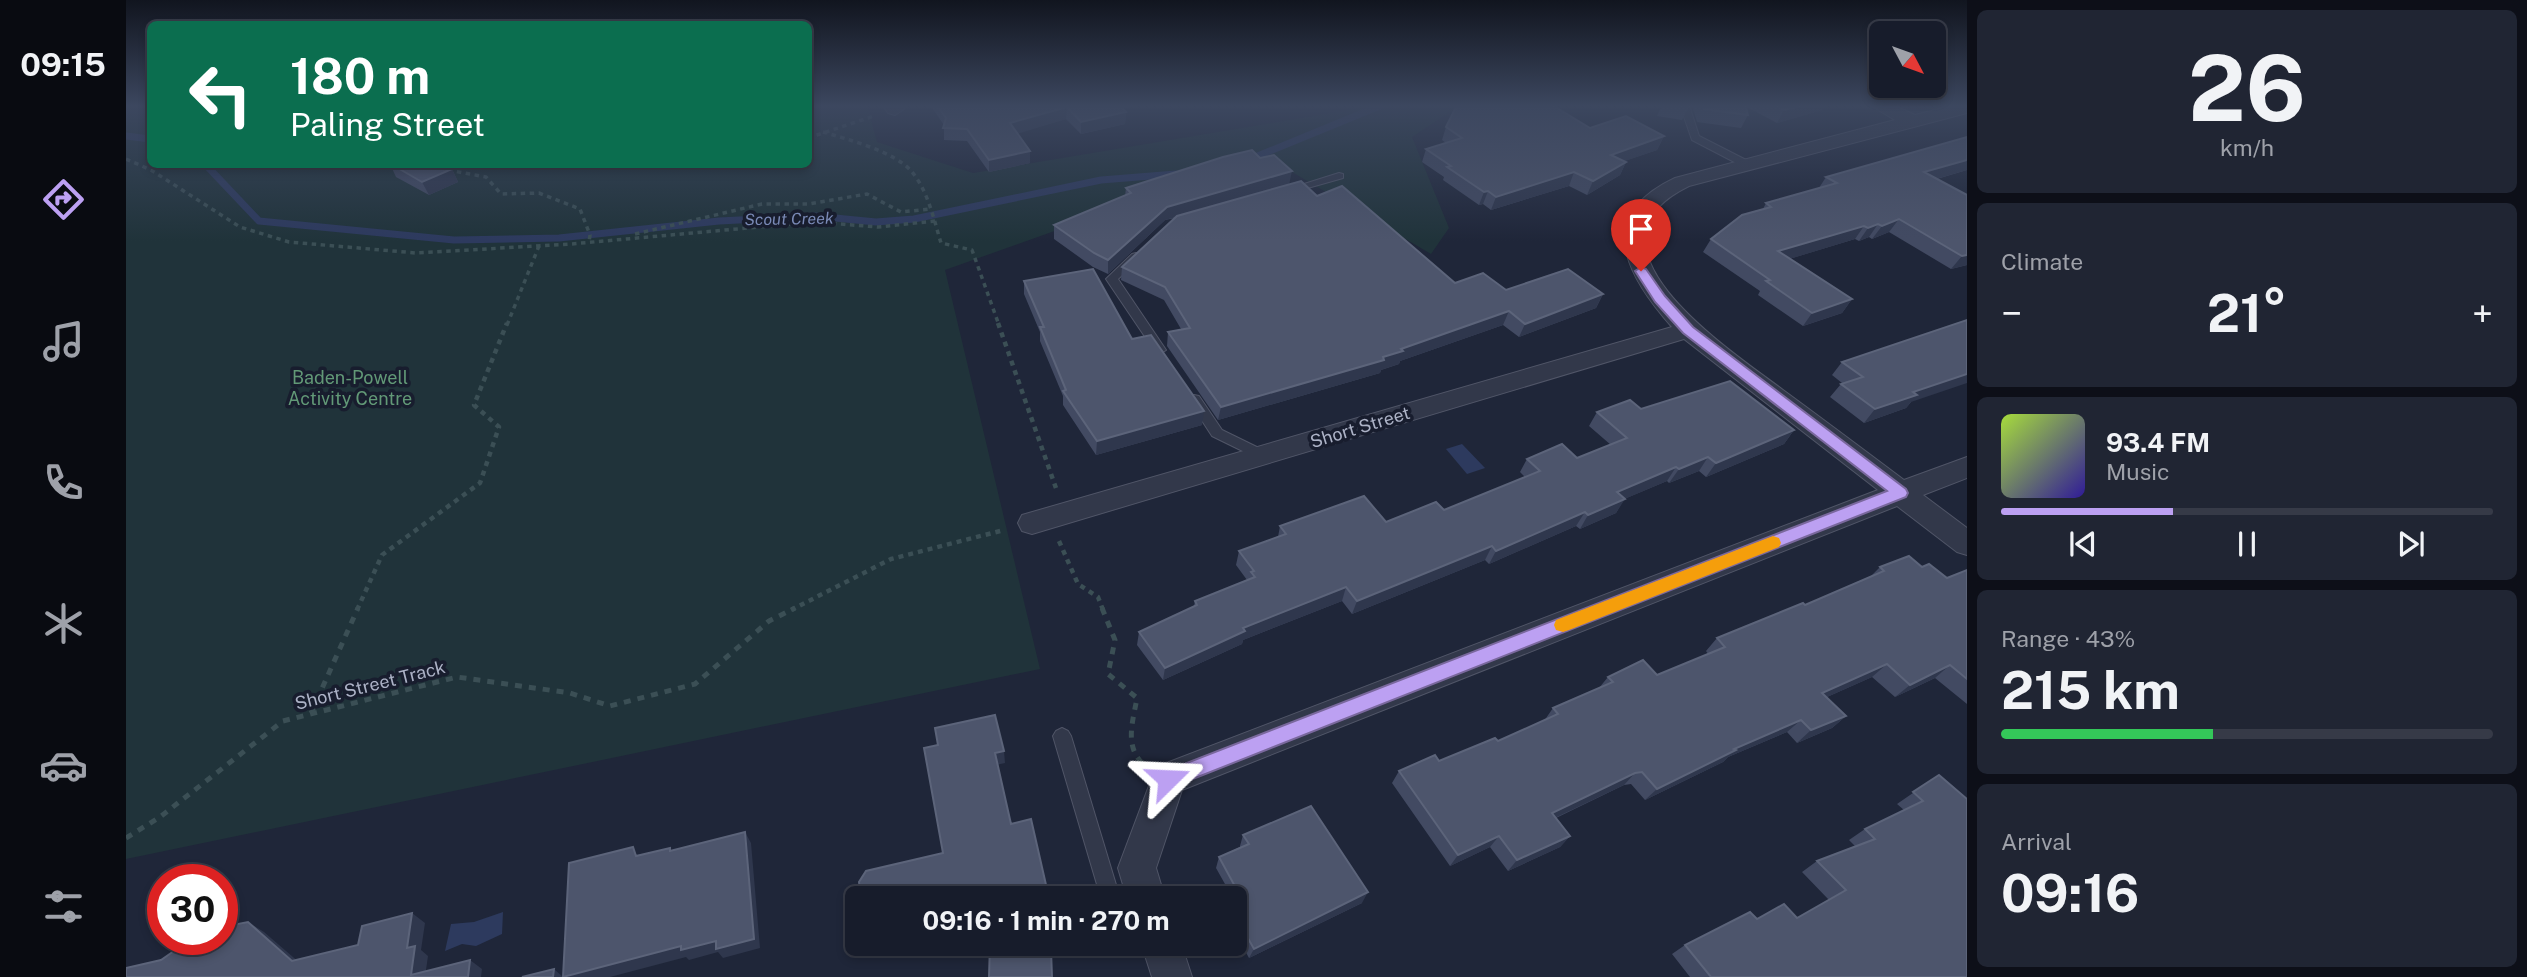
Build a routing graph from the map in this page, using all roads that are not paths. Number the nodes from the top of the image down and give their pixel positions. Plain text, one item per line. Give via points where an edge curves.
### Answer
1 (1720, 151) edge
2 (1802, 151) edge
3 (1748, 165) junction
4 (1339, 176) dead end
5 (1274, 195) edge
6 (1150, 243) edge
7 (1688, 330) junction
8 (1165, 356) edge
9 (1187, 389) edge
10 (1264, 456) junction
11 (1967, 467) edge
12 (1900, 493) junction
13 (1032, 523) road end
14 (1967, 544) edge
15 (1062, 736) dead end
16 (1107, 886) edge
17 (1142, 886) edge
18 (1165, 956) edge
19 (1172, 977) edge

1 - 3 lane
2 - 3 street
3 - 7 street via 1682,182 1657,195 1638,218 1634,241 1641,271
4 - 5 lane
6 - 8 lane via 1112,279
7 - 10 street, Short Street
7 - 12 street
9 - 10 lane via 1217,433
10 - 13 street, Short Street via 1062,528
11 - 12 street
12 - 14 street
12 - 17 street via 1168,779 1137,868
15 - 16 lane
18 - 19 street

